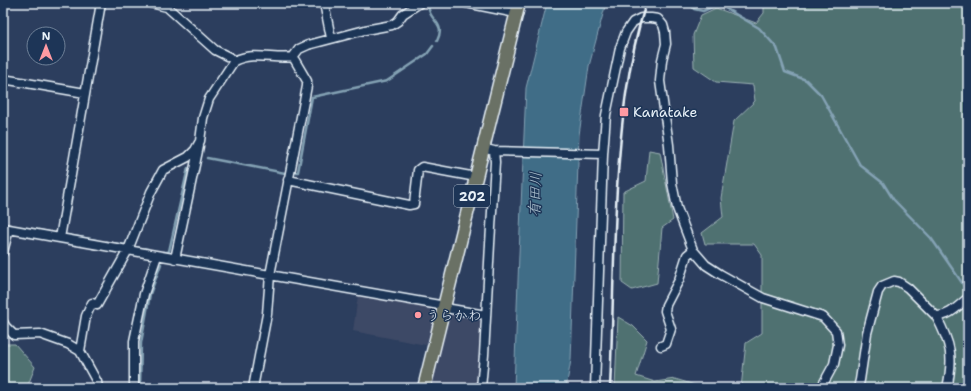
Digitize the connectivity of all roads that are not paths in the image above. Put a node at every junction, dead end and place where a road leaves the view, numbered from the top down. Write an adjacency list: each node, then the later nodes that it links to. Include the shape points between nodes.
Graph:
1 (101, 3): 11 (street)
2 (150, 3): 9 (street, via 167,8 215,50)
3 (324, 3): 7 (street)
4 (420, 3): 7 (street, via 392,25)
5 (466, 3): 6 (street)
6 (518, 8): 13 (highway, 202)
7 (331, 38): 8 (street, via 299,49)
8 (293, 57): 9 (street, via 254,56); 15 (street, via 307,81 307,86)
9 (234, 61): 12 (street, via 209,99)
10 (3, 79): 11 (street)
11 (85, 93): 18 (street)
12 (200, 140): 19 (street, via 196,150 188,157 163,170 151,192); 23 (street)
13 (489, 149): 14 (street); 16 (highway, 202); 27 (street, via 495,162)
14 (603, 154): 20 (street, via 606,115 624,37 633,22 641,18 658,19 663,25 666,44 660,81 672,183 677,208); 37 (street)
15 (289, 175): 16 (street, via 409,205 414,204 418,170 422,167); 24 (street)
16 (476, 177): 26 (highway, 202)
17 (6, 229): 18 (street); 21 (street)
18 (60, 238): 19 (street)
19 (128, 250): 22 (street); 31 (street, via 97,304 92,303 86,316)
20 (693, 250): 30 (street, via 687,255 679,280 666,305 665,311 671,329 666,344); 38 (street, via 706,265 764,298 823,317 828,322 836,331 838,345 834,364)
21 (3, 252)
22 (157, 256): 23 (street); 33 (street, via 144,294 134,341)
23 (175, 259): 24 (street)
24 (270, 275): 26 (street); 34 (street, via 267,314)
25 (968, 298): 28 (street, via 942,317)
26 (445, 306): 27 (street); 35 (highway, 202)
27 (486, 316): 36 (street)
28 (936, 316): 39 (street, via 899,282 894,281 882,286 867,333); 40 (street, via 950,348 951,362)
29 (3, 322): 31 (street, via 14,335 40,334)
30 (661, 346)
31 (80, 351): 32 (street, via 98,382)
32 (98, 388)
33 (134, 388)
34 (253, 388)
35 (424, 388)
36 (481, 388)
37 (595, 388)
38 (821, 388)
39 (858, 388)
40 (947, 388)

